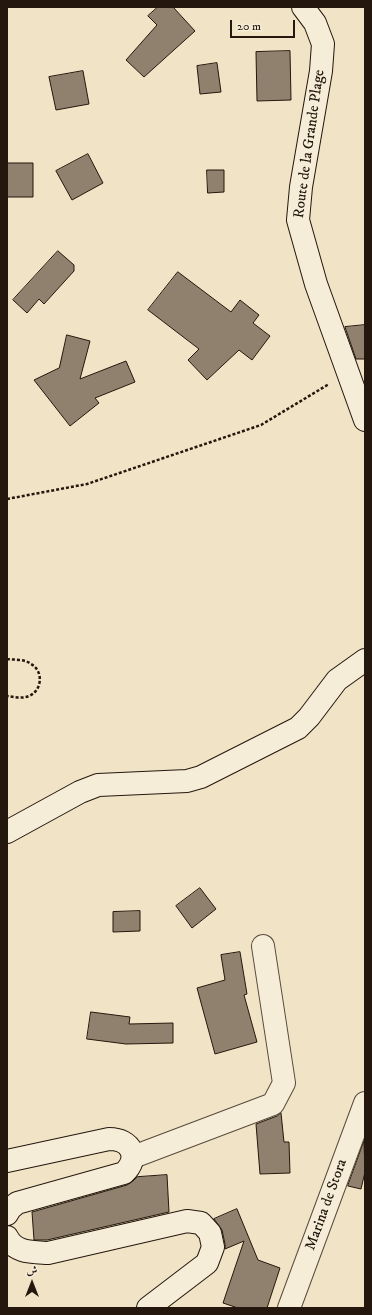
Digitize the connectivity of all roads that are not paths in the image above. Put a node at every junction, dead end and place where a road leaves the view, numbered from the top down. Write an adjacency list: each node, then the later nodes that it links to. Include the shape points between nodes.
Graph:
1 (303, 7): 2 (main road, Route de la Grande Plage, via 315,23 324,44 298,220 316,284)
2 (365, 420)
3 (365, 660): 4 (main road, via 337,680 298,728 201,777 186,781 98,785 80,792)
4 (7, 832)
5 (263, 946): 7 (main road, via 284,1083 273,1104)
6 (365, 1103): 12 (main road, Marina de Stora)
7 (133, 1157): 8 (main road, via 131,1150 122,1140 109,1139); 9 (main road, via 129,1169 124,1174 17,1203)
8 (7, 1161)
9 (7, 1214)
10 (7, 1237): 11 (main road, via 16,1248 48,1253 187,1220 201,1223 210,1233 213,1247 207,1263)
11 (148, 1308)
12 (289, 1308)

